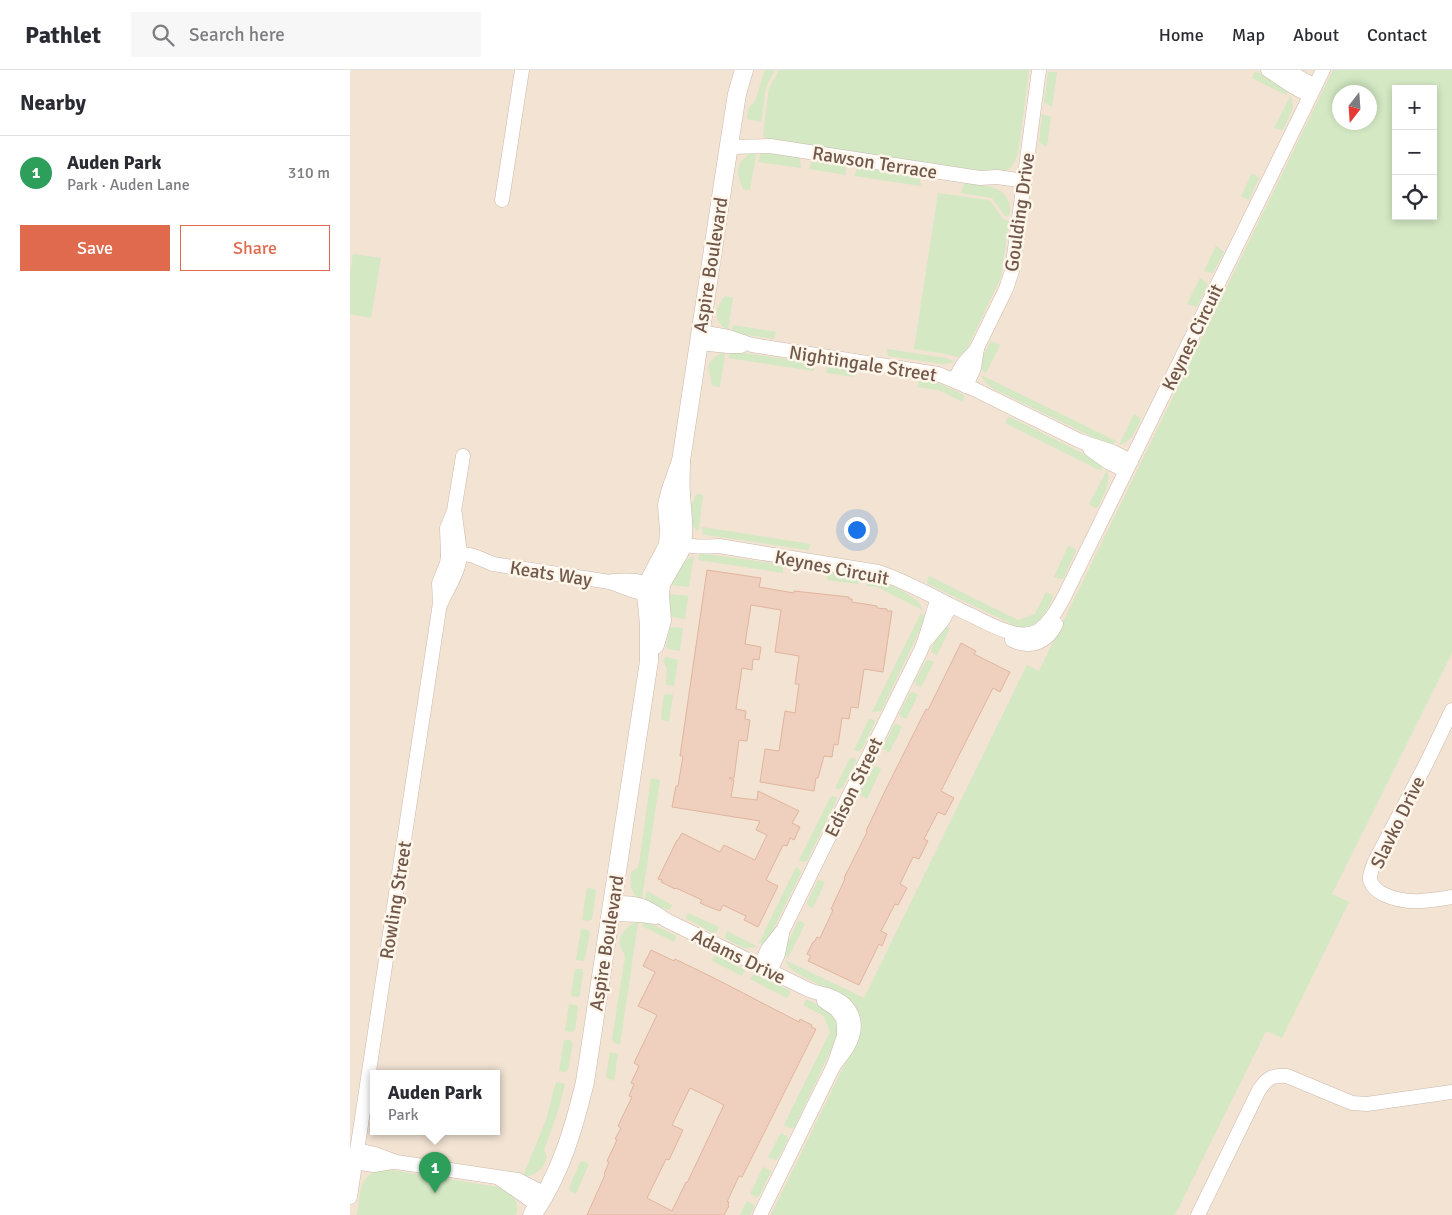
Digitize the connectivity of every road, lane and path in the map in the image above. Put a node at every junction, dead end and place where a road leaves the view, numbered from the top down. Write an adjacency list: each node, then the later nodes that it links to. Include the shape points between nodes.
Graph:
1 (522, 70): 10 (street)
2 (744, 70): 8 (street, Aspire Boulevard)
3 (1039, 70): 9 (street, Goulding Drive)
4 (1268, 70): 7 (street, via 1292,86)
5 (1278, 70): 7 (street, via 1297,76)
6 (1323, 70): 7 (street, Keynes Circuit)
7 (1313, 91): 14 (street, Keynes Circuit)
8 (730, 140): 9 (street, Rawson Terrace, via 980,178 998,177); 11 (street, Aspire Boulevard)
9 (1024, 185): 12 (street, Goulding Drive, via 1010,281 977,348 974,368)
10 (502, 200)
11 (699, 337): 12 (street, Nightingale Street, via 728,346 752,345 931,372); 15 (street, Aspire Boulevard, via 681,462 667,505)
12 (960, 383): 14 (street, Nightingale Street, via 1080,441 1108,462)
13 (463, 456): 16 (street, Rowling Street, via 454,512 447,528)
14 (1129, 466): 19 (street, Keynes Circuit, via 1048,636 1036,643 1015,642 995,627)
15 (678, 540): 17 (street, Aspire Boulevard, via 666,550); 18 (street, Keynes Circuit, via 698,538 719,546 878,572)
16 (456, 557): 17 (street, Keats Way, via 474,556 493,564 610,582 631,590); 26 (street, Rowling Street, via 447,563 439,583 440,603)
17 (651, 588): 23 (street, Aspire Boulevard, via 650,655)
18 (938, 599): 19 (street, Keynes Circuit); 20 (street, Edison Street)
19 (951, 606): 20 (street, Edison Street)
20 (924, 644): 24 (street, Edison Street, via 783,930 778,954)
21 (1452, 710): 22 (street, Slavko Drive, via 1375,861 1370,878 1378,892 1402,900)
22 (1452, 897)
23 (612, 908): 24 (street, Adams Drive, via 630,903 643,906); 28 (street, Aspire Boulevard, via 582,1098 563,1155)
24 (765, 969): 29 (street, Adams Drive, via 815,993 836,1009 843,1018 844,1036 834,1065)
25 (1452, 1092): 30 (street, via 1359,1104 1287,1076 1272,1077 1259,1090)
26 (356, 1156): 27 (street, Rowling Street); 28 (street, via 375,1154 396,1162 518,1180)
27 (350, 1197)
28 (539, 1205)
29 (760, 1215)
30 (1198, 1215)

